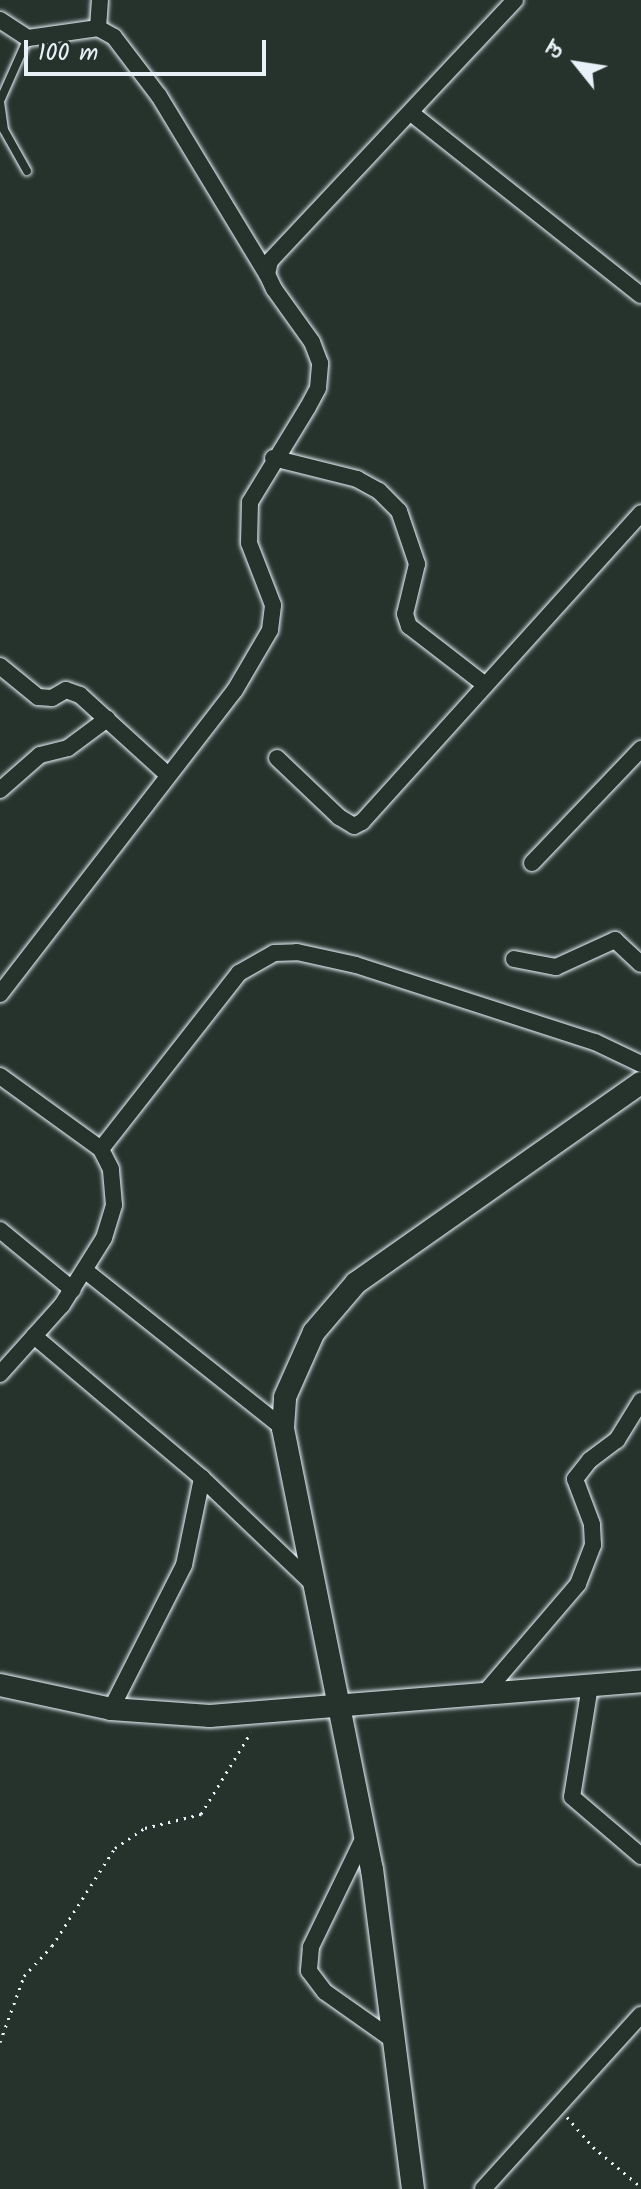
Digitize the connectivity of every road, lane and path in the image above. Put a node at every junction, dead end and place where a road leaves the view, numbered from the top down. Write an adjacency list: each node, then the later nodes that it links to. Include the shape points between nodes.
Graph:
1 (100, 0): 4 (street)
2 (515, 0): 6 (street)
3 (0, 20): 5 (street)
4 (98, 28): 5 (street); 8 (street, via 114,37 159,96)
5 (28, 38): 7 (lane, via 0,101 4,130)
6 (411, 113): 8 (street, via 280,249); 9 (street)
7 (27, 171)
8 (267, 274): 10 (street, via 320,363 318,388)
9 (641, 295)
10 (273, 458): 13 (street, via 357,479 399,511 417,564 405,614 409,626); 17 (street, via 250,502 246,523 273,605 270,630 235,690)
11 (641, 514): 13 (street)
12 (0, 666): 14 (street, via 38,697 74,691)
13 (484, 684): 16 (street, via 354,826)
14 (107, 719): 17 (street); 18 (street, via 68,748 40,755)
15 (641, 749): 19 (street)
16 (277, 758)
17 (168, 775): 22 (street)
18 (0, 790)
19 (532, 863)
20 (514, 959): 21 (street, via 556,967 615,940)
21 (641, 964)
22 (0, 994)
23 (641, 1064): 26 (street, via 595,1042 356,965 297,952 274,953 239,973)
24 (0, 1076): 26 (street)
25 (641, 1083): 33 (street, via 356,1283 331,1307 297,1363 285,1397)
26 (101, 1149): 28 (street, via 111,1169 114,1205)
27 (0, 1230): 29 (street)
28 (87, 1272): 29 (street); 33 (street)
29 (73, 1290): 30 (street)
30 (34, 1336): 31 (street); 34 (street)
31 (0, 1374)
32 (641, 1401): 39 (street, via 617,1440 575,1479 592,1524 593,1545 578,1584)
33 (283, 1428): 35 (street)
34 (202, 1478): 35 (street); 41 (street, via 184,1565)
35 (312, 1583): 40 (street)
36 (641, 1681): 38 (street)
37 (0, 1685): 41 (street)
38 (590, 1686): 39 (street); 44 (street, via 572,1797)
39 (483, 1695): 40 (street)
40 (337, 1708): 42 (street); 43 (street)
41 (111, 1709): 42 (street)
42 (258, 1714): 46 (path, via 234,1766 201,1814 145,1828 103,1863 52,1946 24,1976)
43 (366, 1833): 47 (street); 47 (street, via 311,1947 309,1971 325,1992)
44 (641, 1856)
45 (641, 2015): 48 (street)
46 (0, 2042)
47 (396, 2042): 50 (street)
48 (560, 2108): 49 (path, via 593,2147); 51 (street)
49 (641, 2187)
50 (413, 2189)
51 (483, 2189)

